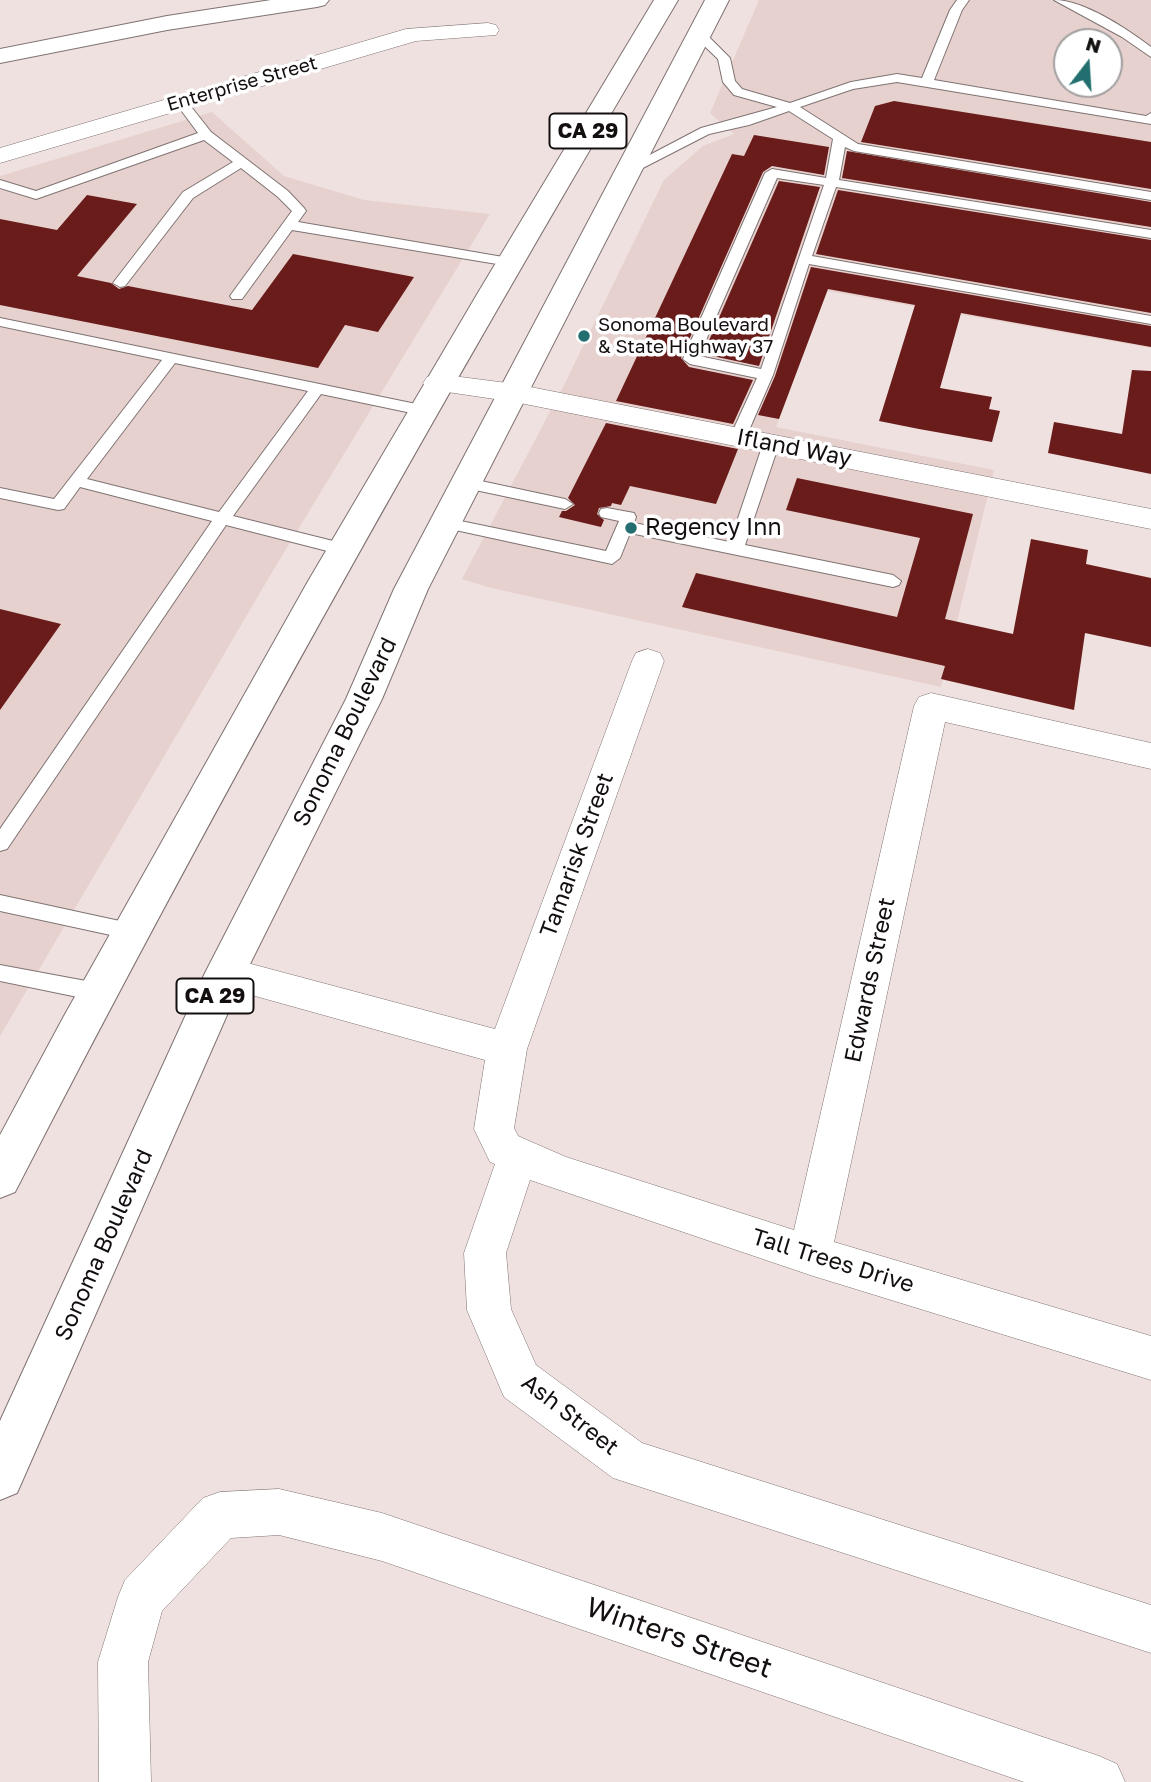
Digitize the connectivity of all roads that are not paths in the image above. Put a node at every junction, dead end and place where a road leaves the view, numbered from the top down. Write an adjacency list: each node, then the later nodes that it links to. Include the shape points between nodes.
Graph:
1 (317, 0): 9 (main road)
2 (666, 0): 25 (main road, CA 29)
3 (717, 0): 7 (main road, Sonoma Boulevard / CA 29)
4 (963, 0): 10 (lane)
5 (1060, 0): 8 (lane, via 1126,34)
6 (488, 30): 11 (street, Enterprise Street, via 414,34)
7 (699, 34): 12 (lane, via 724,58 729,82 738,92); 18 (main road, Sonoma Boulevard / CA 29)
8 (1151, 53)
9 (0, 56)
10 (926, 84): 12 (lane, via 897,78 873,82); 13 (lane)
11 (181, 102): 14 (lane); 16 (street, Enterprise Street)
12 (792, 107): 15 (lane); 18 (lane, via 705,131)
13 (1151, 117)
14 (206, 135): 17 (lane); 20 (lane, via 36,195)
15 (841, 138): 19 (lane); 21 (lane, via 854,147)
16 (0, 156)
17 (241, 162): 22 (lane, via 299,211); 26 (lane, via 188,195)
18 (630, 169): 33 (main road, Sonoma Boulevard / CA 29)
19 (832, 181): 23 (lane); 24 (lane); 31 (lane, via 772,173 690,359)
20 (0, 184)
21 (1151, 196)
22 (289, 225): 25 (lane); 27 (lane)
23 (1151, 234)
24 (804, 258): 28 (lane); 31 (lane)
25 (509, 261): 34 (main road, CA 29)
26 (120, 283)
27 (237, 296)
28 (1151, 320)
29 (0, 322): 30 (lane)
30 (172, 358): 32 (lane); 37 (lane)
31 (766, 375): 35 (lane)
32 (318, 388): 34 (lane); 42 (lane)
33 (515, 393): 34 (street, Ifland Way); 35 (street, Ifland Way); 38 (main road, Sonoma Boulevard / CA 29)
34 (429, 396): 47 (main road, CA 29)
35 (738, 437): 36 (street, Ifland Way)
36 (771, 444): 43 (street, Ifland Way); 46 (lane)
37 (76, 481): 39 (lane, via 58,505); 42 (lane)
38 (467, 482): 40 (lane); 44 (main road, Sonoma Boulevard / CA 29)
39 (0, 493)
40 (565, 504)
41 (607, 513): 45 (lane, via 628,517)
42 (222, 519): 47 (lane); 51 (lane)
43 (1151, 520)
44 (446, 523): 45 (lane, via 612,558); 55 (main road, Sonoma Boulevard / CA 29, via 411,589 364,699)
45 (625, 527): 46 (lane)
46 (736, 549): 48 (lane)
47 (343, 550): 53 (main road, CA 29)
48 (893, 581)
49 (648, 661): 57 (street, Tamarisk Street)
50 (1151, 756): 60 (street, Edwards Street, via 931,706)
51 (0, 844)
52 (0, 903): 53 (lane)
53 (129, 931): 56 (main road, CA 29)
54 (0, 973): 56 (lane)
55 (225, 973): 57 (street); 62 (main road, Sonoma Boulevard / CA 29)
56 (97, 992): 59 (main road, CA 29)
57 (507, 1049): 58 (street, via 494,1129 504,1149)
58 (518, 1156): 60 (street, Tall Trees Drive); 63 (street, Ash Street, via 485,1253 489,1310 520,1381 629,1462)
59 (0, 1178)
60 (810, 1255): 61 (street, Tall Trees Drive)
61 (1151, 1358)
62 (0, 1476)
63 (1151, 1629)
64 (125, 1782): 65 (street, Winters Street, via 123,1662 142,1597 220,1515 279,1512 382,1537)
65 (1099, 1782)

